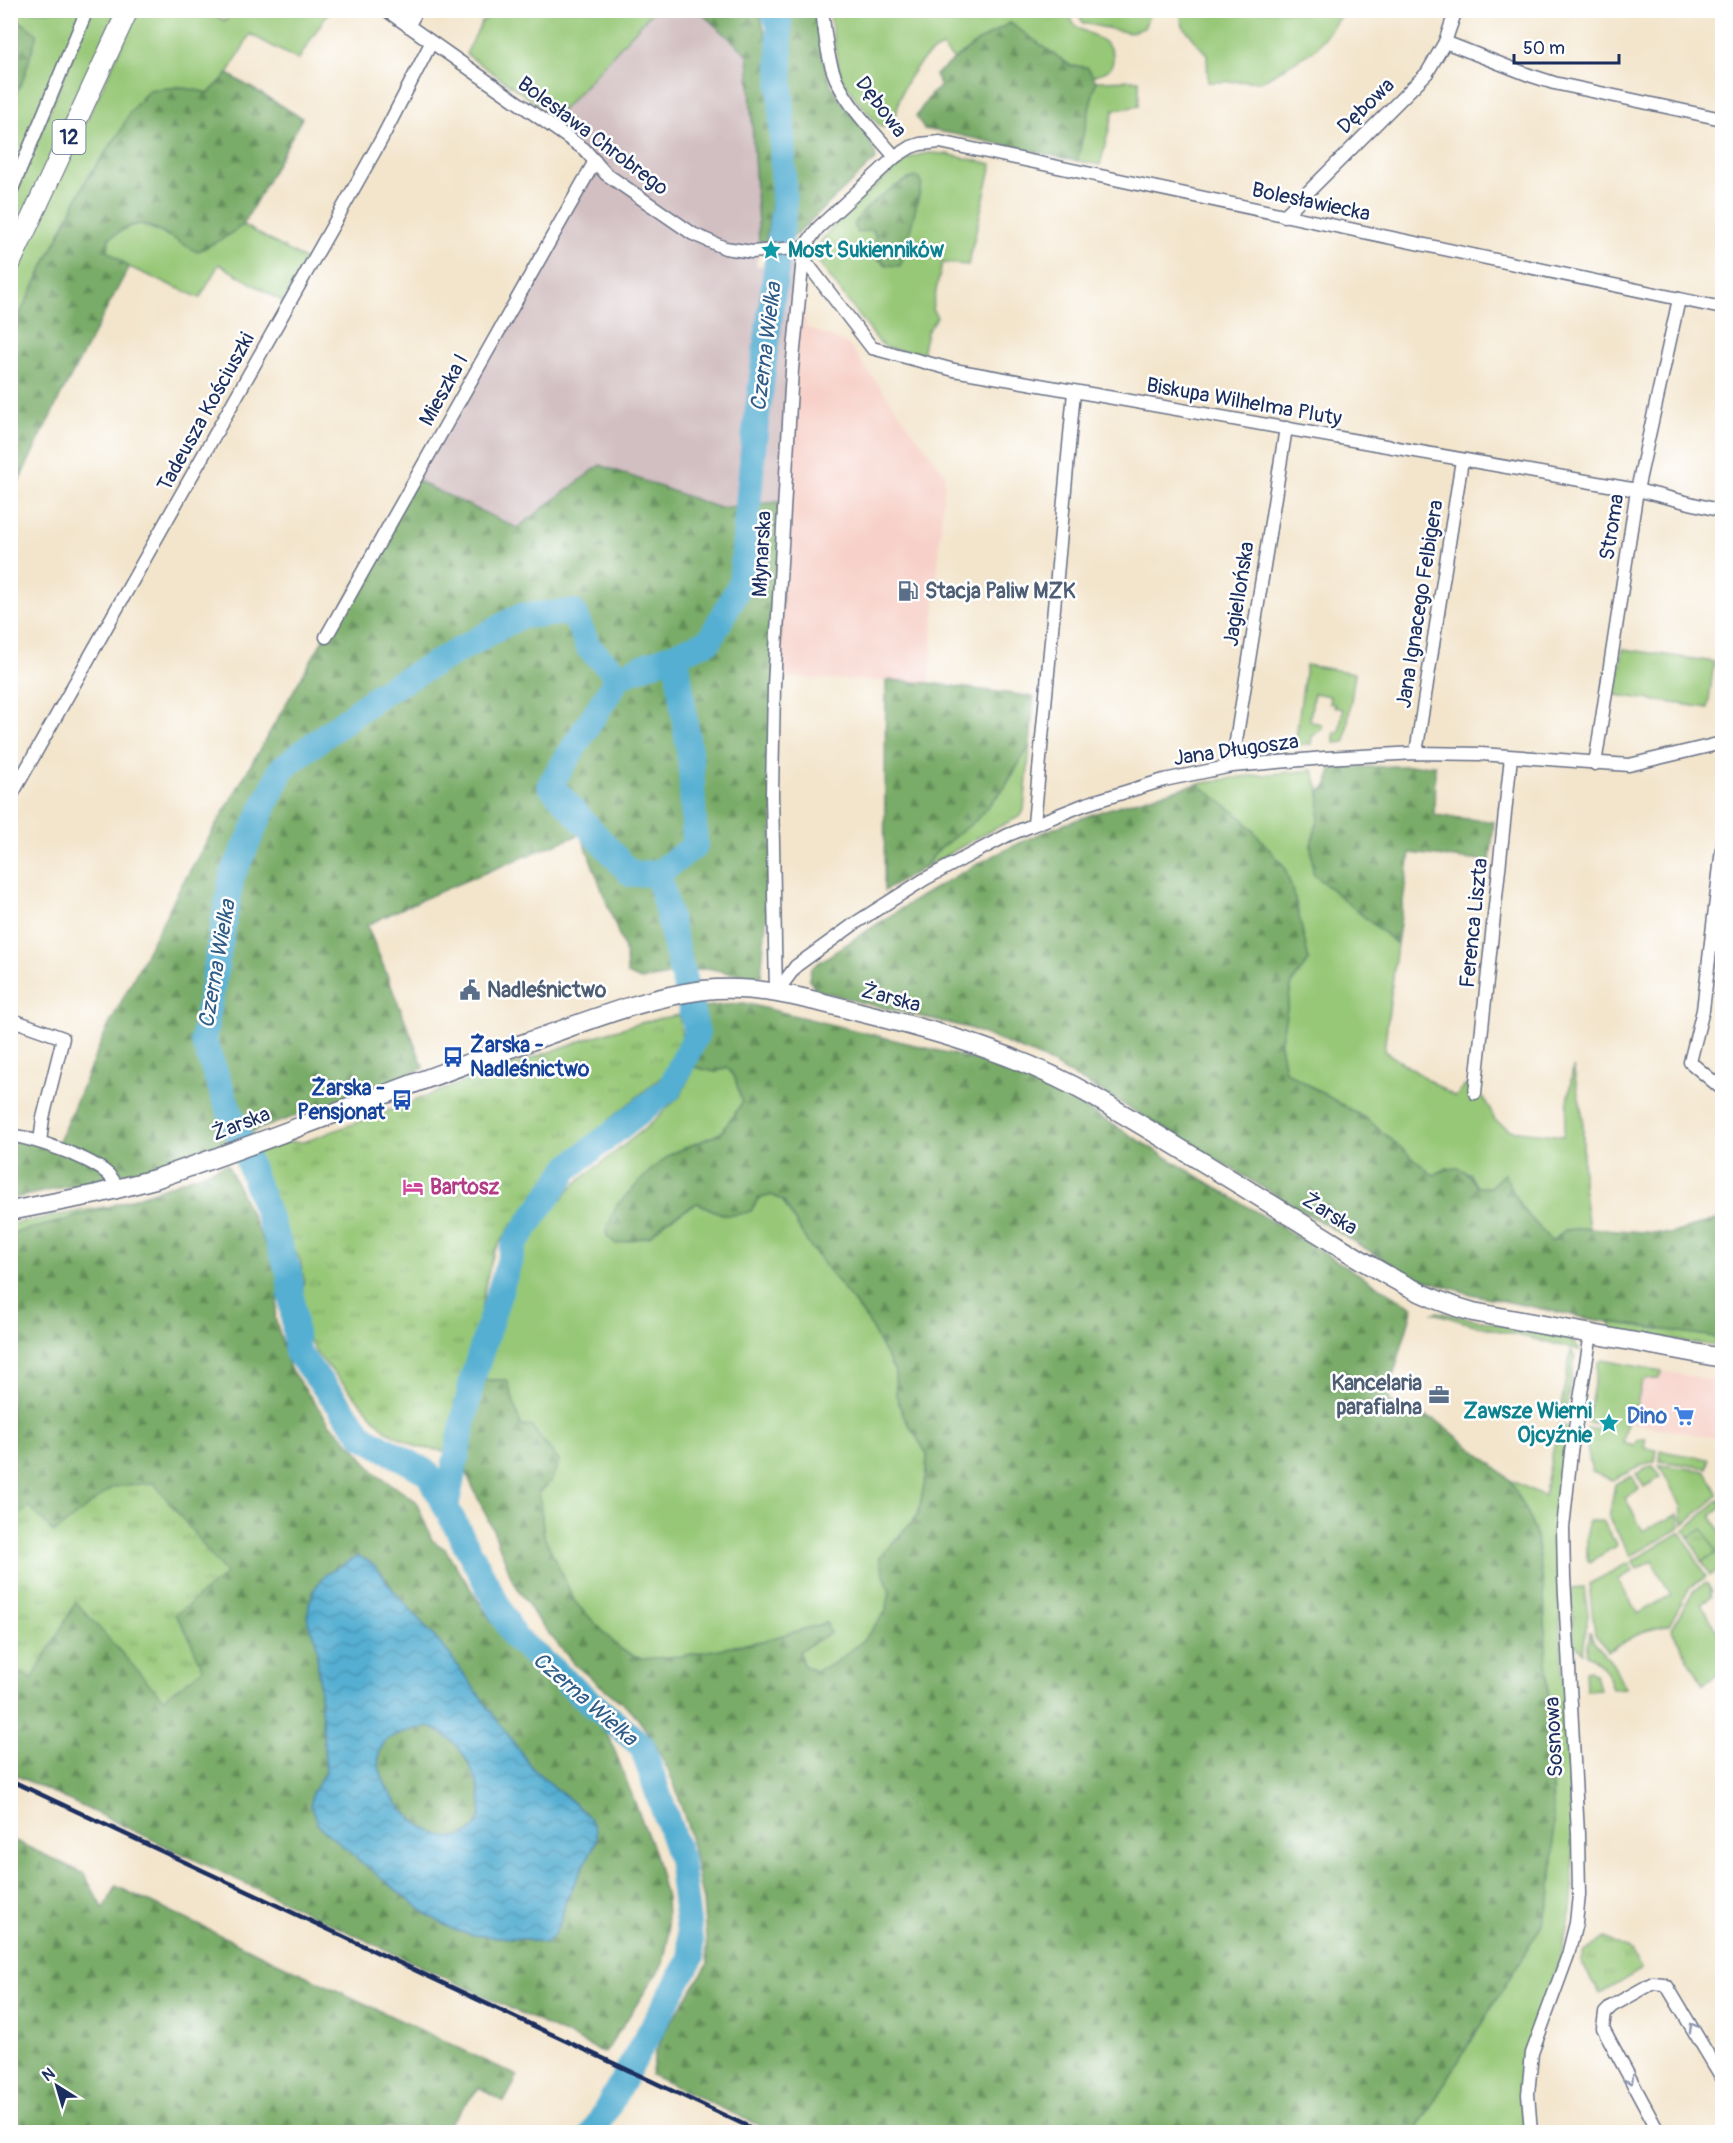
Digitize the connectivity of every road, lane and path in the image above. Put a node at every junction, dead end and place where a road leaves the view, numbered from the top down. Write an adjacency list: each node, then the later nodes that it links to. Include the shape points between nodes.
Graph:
1 (87, 10): 13 (street)
2 (128, 10): 16 (main road, 12)
3 (386, 10): 7 (street, Bolesława Chrobrego)
4 (414, 10): 7 (street)
5 (822, 10): 11 (street, Dębowa, via 836,79)
6 (1456, 10): 8 (street, Dębowa)
7 (408, 26): 9 (street, Bolesława Chrobrego)
8 (1445, 42): 10 (street, via 1554,82); 14 (street, Dębowa, via 1416,84)
9 (432, 43): 12 (street, Bolesława Chrobrego, via 584,149); 30 (street, Tadeusza Kościuszki)
10 (1722, 119)
11 (895, 157): 14 (street, Bolesławiecka, via 911,147 940,142); 15 (street, via 818,228)
12 (595, 161): 15 (street, Bolesława Chrobrego, via 611,177 693,234 724,248); 24 (street, Mieszka I)
13 (10, 194)
14 (1284, 216): 17 (street, Bolesławiecka)
15 (800, 251): 19 (street, Biskupa Wilhelma Pluty, via 872,348 954,370); 33 (street, Młynarska, via 774,685)
16 (10, 264)
17 (1679, 299): 18 (street, Bolesławiecka); 22 (street, Stroma)
18 (1722, 308)
19 (1074, 392): 20 (street, Biskupa Wilhelma Pluty); 31 (street)
20 (1286, 428): 21 (street, Biskupa Wilhelma Pluty); 29 (street, Jagiellońska)
21 (1462, 460): 22 (street, Biskupa Wilhelma Pluty); 26 (street, Jana Ignacego Felbigera)
22 (1637, 490): 23 (street, Biskupa Wilhelma Pluty); 28 (street, Stroma)
23 (1722, 511)
24 (326, 637)
25 (1722, 743): 28 (street, Jana Długosza, via 1629,765)
26 (1416, 753): 27 (street, Jana Długosza); 29 (street, Jana Długosza)
27 (1511, 757): 28 (street, Jana Długosza); 36 (street, Ferenca Liszta)
28 (1595, 764)
29 (1232, 766): 31 (street, Jana Długosza, via 1134,789)
30 (10, 798)
31 (1034, 824): 33 (street, Jana Długosza, via 959,861 857,922 796,966)
32 (1722, 849): 35 (street, via 1702,1010 1690,1062)
33 (776, 993): 39 (street, Żarska, via 706,990 612,1012 202,1163); 41 (street, Żarska, via 983,1046 1030,1064 1122,1113 1415,1291 1473,1312)
34 (10, 1019): 38 (street, via 63,1038)
35 (1722, 1089)
36 (1475, 1093)
37 (10, 1136): 38 (street)
38 (40, 1142): 39 (street, via 101,1169)
39 (119, 1189): 40 (street, Żarska)
40 (10, 1211)
41 (1591, 1334): 42 (street, Żarska); 44 (street, Sosnowa, via 1567,1479 1563,1528 1579,1895 1568,1955 1532,2053 1528,2094)
42 (1722, 1358)
43 (1722, 2078): 45 (street, one-way to 45, via 1668,1986 1653,1983 1612,2006 1605,2013 1602,2028)
44 (1531, 2133)
45 (1659, 2133)

